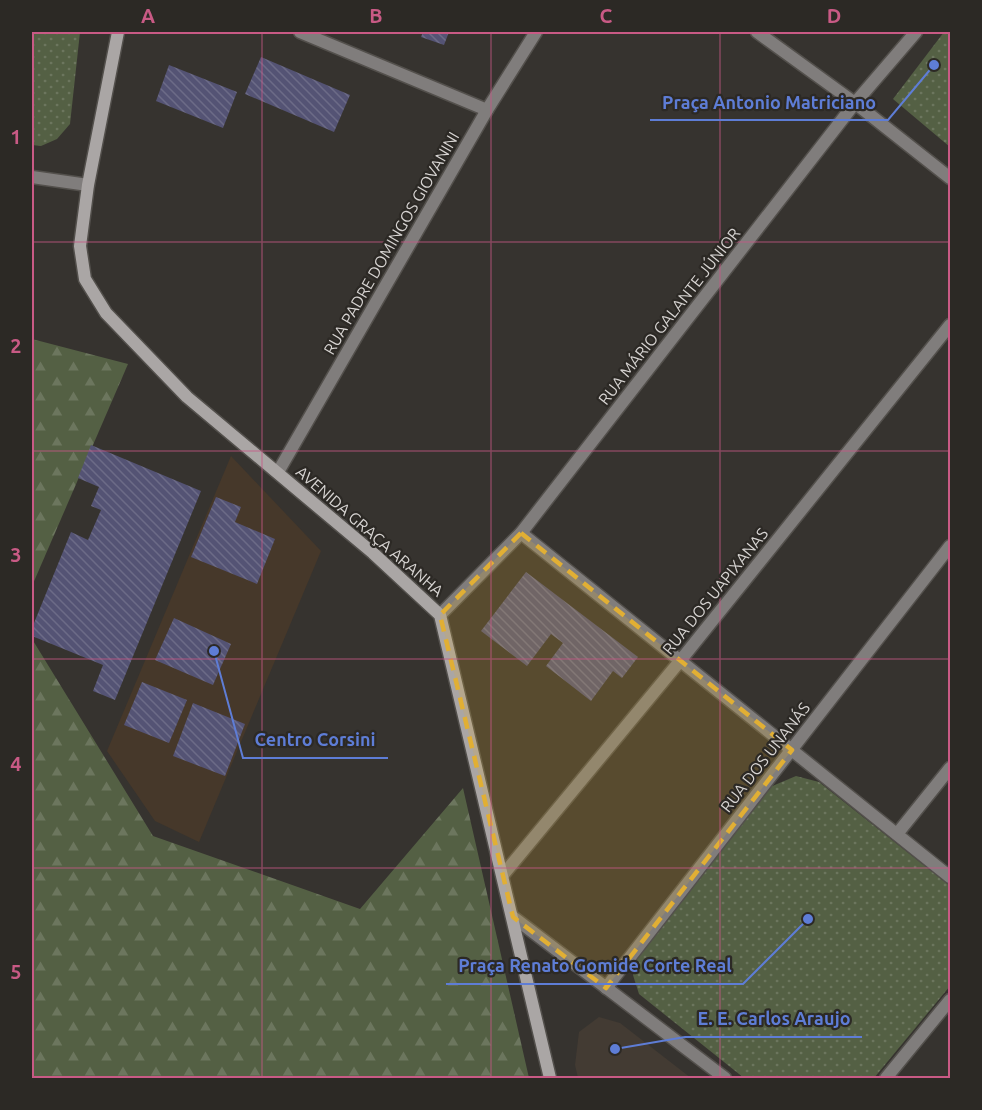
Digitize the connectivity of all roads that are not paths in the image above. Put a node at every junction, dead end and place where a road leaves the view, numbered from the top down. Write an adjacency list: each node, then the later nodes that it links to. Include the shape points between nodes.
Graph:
1 (118, 32): 10 (street, AVENIDA GRAÇA ARANHA)
2 (300, 32): 7 (street)
3 (536, 32): 7 (street, RUA PADRE DOMINGOS GIOVANINI)
4 (757, 32): 6 (street)
5 (915, 32): 6 (street, RUA MÁRIO GALANTE JÚNIOR)
6 (855, 103): 9 (street); 13 (street, RUA MÁRIO GALANTE JÚNIOR)
7 (487, 110): 12 (street, RUA PADRE DOMINGOS GIOVANINI)
8 (32, 177): 10 (street)
9 (951, 178)
10 (88, 185): 12 (street, AVENIDA GRAÇA ARANHA, via 80,246 85,279 106,313 187,397)
11 (951, 325): 16 (street, RUA DOS UAPIXANAS)
12 (278, 472): 15 (street, AVENIDA GRAÇA ARANHA)
13 (521, 533): 15 (street, RUA MÁRIO GALANTE JÚNIOR); 16 (street)
14 (951, 546): 17 (street, RUA DOS UNANÁS)
15 (440, 615): 20 (street, AVENIDA GRAÇA ARANHA)
16 (680, 661): 17 (street); 20 (street, RUA DOS UAPIXANAS)
17 (792, 750): 19 (street); 23 (street, RUA DOS UNANÁS)
18 (951, 768): 19 (street)
19 (897, 834): 21 (street)
20 (503, 875): 22 (street, AVENIDA GRAÇA ARANHA)
21 (951, 877)
22 (513, 917): 23 (street); 25 (street, AVENIDA GRAÇA ARANHA)
23 (606, 988): 26 (street)
24 (951, 1000): 27 (street)
25 (550, 1078)
26 (725, 1078)
27 (886, 1078)

